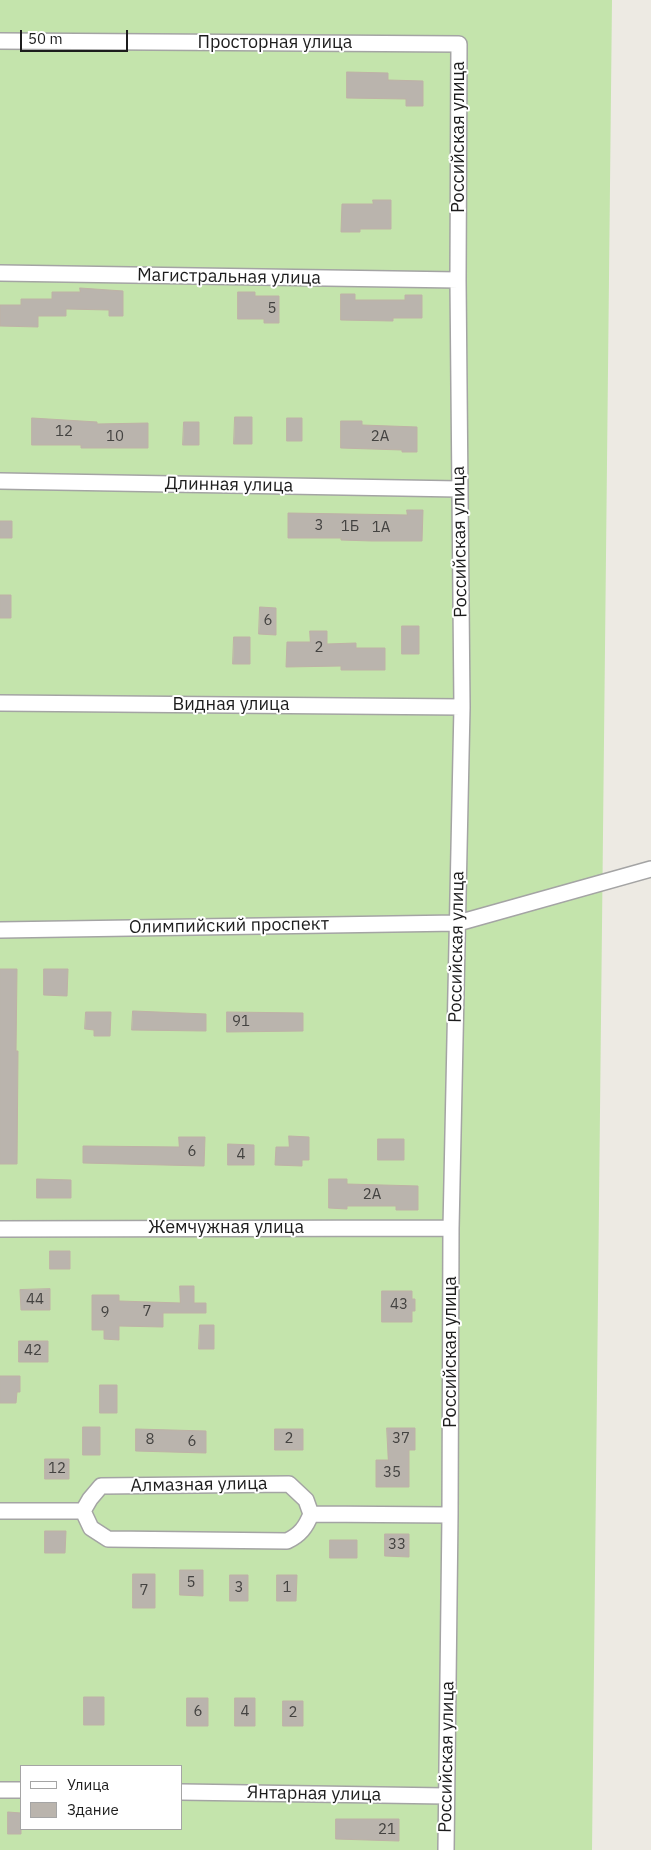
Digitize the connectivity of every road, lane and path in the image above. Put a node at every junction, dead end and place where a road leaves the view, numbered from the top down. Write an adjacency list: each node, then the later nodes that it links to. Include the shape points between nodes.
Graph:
1 (0, 41): 2 (street, Просторная улица)
2 (459, 44): 4 (street, Российская улица)
3 (0, 273): 4 (street, Магистральная улица)
4 (458, 280): 6 (street, Российская улица)
5 (0, 481): 6 (street, Длинная улица)
6 (459, 489): 8 (street, Российская улица)
7 (0, 703): 8 (street, Видная улица)
8 (462, 707): 10 (street, Российская улица)
9 (651, 869): 10 (street, Олимпийский проспект)
10 (458, 923): 11 (street, Олимпийский проспект); 12 (street, Российская улица)
11 (0, 930)
12 (451, 1228): 13 (street, Жемчужная улица); 17 (street, Российская улица)
13 (0, 1229)
14 (0, 1511): 15 (street)
15 (83, 1511): 16 (street, via 91,1528 108,1539 287,1541 298,1536); 16 (street, Алмазная улица, via 101,1486 289,1484 306,1500)
16 (312, 1514): 17 (street)
17 (450, 1515): 21 (street, Российская улица)
18 (0, 1790): 19 (street)
19 (20, 1790)
20 (182, 1792): 21 (street, Янтарная улица)
21 (446, 1796): 22 (street, Российская улица)
22 (446, 1850)

